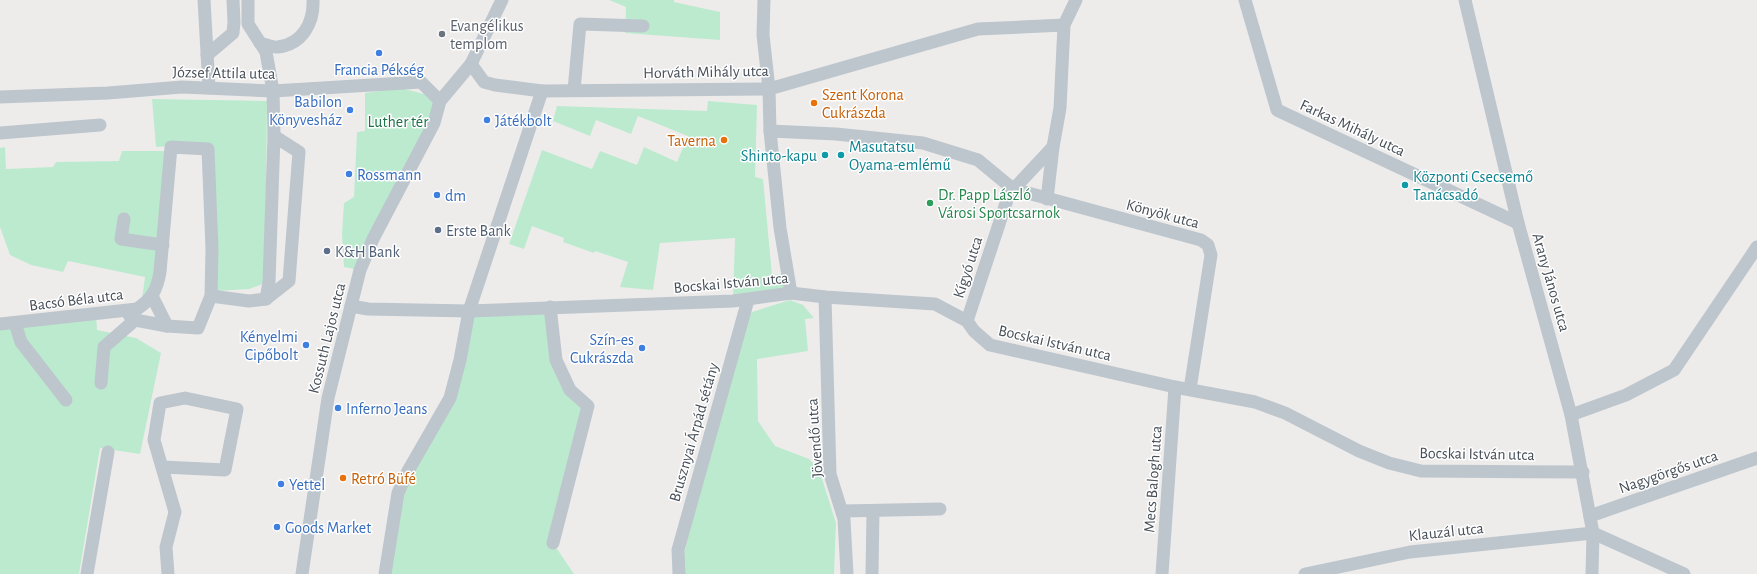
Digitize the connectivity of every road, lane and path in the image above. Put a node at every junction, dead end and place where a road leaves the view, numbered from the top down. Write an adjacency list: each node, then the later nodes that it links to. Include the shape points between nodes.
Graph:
1 (204, 0): 13 (street)
2 (233, 0): 13 (street, via 233,33)
3 (248, 0): 12 (street, via 248,24)
4 (313, 0): 12 (street, via 309,27 298,40 278,47)
5 (502, 0): 14 (street, Kossuth Lajos utca)
6 (764, 0): 16 (street, via 763,35)
7 (1076, 0): 10 (street)
8 (1245, 0): 30 (street, Farkas Mihály utca, via 1277,110)
9 (1465, 0): 30 (street, Arany János utca)
10 (1064, 25): 16 (street, Horváth Mihály utca, via 978,29); 26 (street, via 1060,108)
11 (643, 26): 17 (street, via 580,24)
12 (260, 43): 18 (street, via 270,66)
13 (207, 55): 15 (street)
14 (471, 64): 19 (street, Horváth Mihály utca, via 484,82); 21 (street, Kossuth Lajos utca)
15 (209, 88): 18 (street, József Attila utca); 20 (street, József Attila utca, via 182,87)
16 (769, 89): 17 (street, Horváth Mihály utca); 23 (street)
17 (574, 90): 19 (street, Horváth Mihály utca)
18 (273, 91): 21 (street, József Attila utca, via 421,82); 25 (street)
19 (542, 91): 42 (street)
20 (0, 97)
21 (440, 101): 39 (street, Kossuth Lajos utca, via 434,122 373,239 360,270)
22 (100, 125): 24 (street)
23 (770, 131): 27 (street, via 836,134 923,143 978,160); 33 (street, via 780,228)
24 (0, 133)
25 (274, 136): 37 (street, via 269,282); 37 (street, via 298,152 289,281)
26 (1053, 147): 27 (street, Kígyó utca); 28 (street)
27 (1014, 189): 28 (street, Könyök utca); 44 (street, Kígyó utca, via 1009,194)
28 (1047, 199): 50 (street, Könyök utca, via 1208,244 1211,255)
29 (124, 219): 31 (street, via 121,239)
30 (1518, 223): 52 (street, Arany János utca)
31 (163, 245): 34 (street, via 158,286); 35 (street, via 171,147 208,149)
32 (1757, 247): 52 (street, via 1674,370 1626,395)
33 (792, 293): 36 (street, Bocskai István utca); 38 (street, Bocskai István utca)
34 (152, 296): 41 (street, Bacsó Béla utca, via 137,309); 47 (street)
35 (211, 296): 37 (street, via 249,301); 47 (street, via 198,328)
36 (825, 297): 44 (street, Bocskai István utca, via 935,304); 58 (street, Jövendő utca, via 830,474)
37 (266, 299)
38 (748, 300): 40 (street, Bocskai István utca); 67 (street, Brusznyai Árpád sétány, via 678,550)
39 (350, 306): 42 (street, Bocskai István utca, via 368,309); 65 (street, Kossuth Lajos utca, via 328,398)
40 (550, 307): 42 (street, Bocskai István utca); 62 (street, via 556,360 570,390 588,406)
41 (125, 310): 43 (street); 45 (street, Bacsó Béla utca)
42 (469, 311): 66 (street, via 450,398 408,471 398,494)
43 (135, 320): 47 (street); 48 (street, via 104,347)
44 (967, 321): 49 (street, Bocskai István utca, via 990,345)
45 (15, 323): 46 (street, Bacsó Béla utca); 51 (street, via 21,342)
46 (0, 324)
47 (167, 326)
48 (101, 383)
49 (1175, 387): 50 (street, Bocskai István utca); 70 (street, Mecs Balogh utca)
50 (1190, 389): 56 (street, Bocskai István utca, via 1255,402 1285,413 1359,451 1389,463 1421,471)
51 (66, 400)
52 (1571, 415): 56 (street, Arany János utca)
53 (108, 452): 63 (street)
54 (1757, 458): 60 (street, Nagygörgős utca)
55 (163, 467): 55 (street, via 225,470 237,409 185,398 160,403 154,440); 64 (street, via 175,512 166,547)
56 (1583, 472): 60 (street, Arany János utca)
57 (940, 509): 59 (street)
58 (843, 511): 59 (street); 68 (street, Jövendő utca)
59 (873, 511): 69 (street)
60 (1590, 516): 61 (street, Arany János utca)
61 (1593, 532): 71 (street, Klauzál utca, via 1410,552); 72 (street, Arany János utca); 73 (street)
62 (553, 543)
63 (87, 574)
64 (168, 574)
65 (302, 574)
66 (385, 574)
67 (678, 574)
68 (847, 574)
69 (872, 574)
70 (1162, 574)
71 (1305, 574)
72 (1592, 574)
73 (1684, 574)

